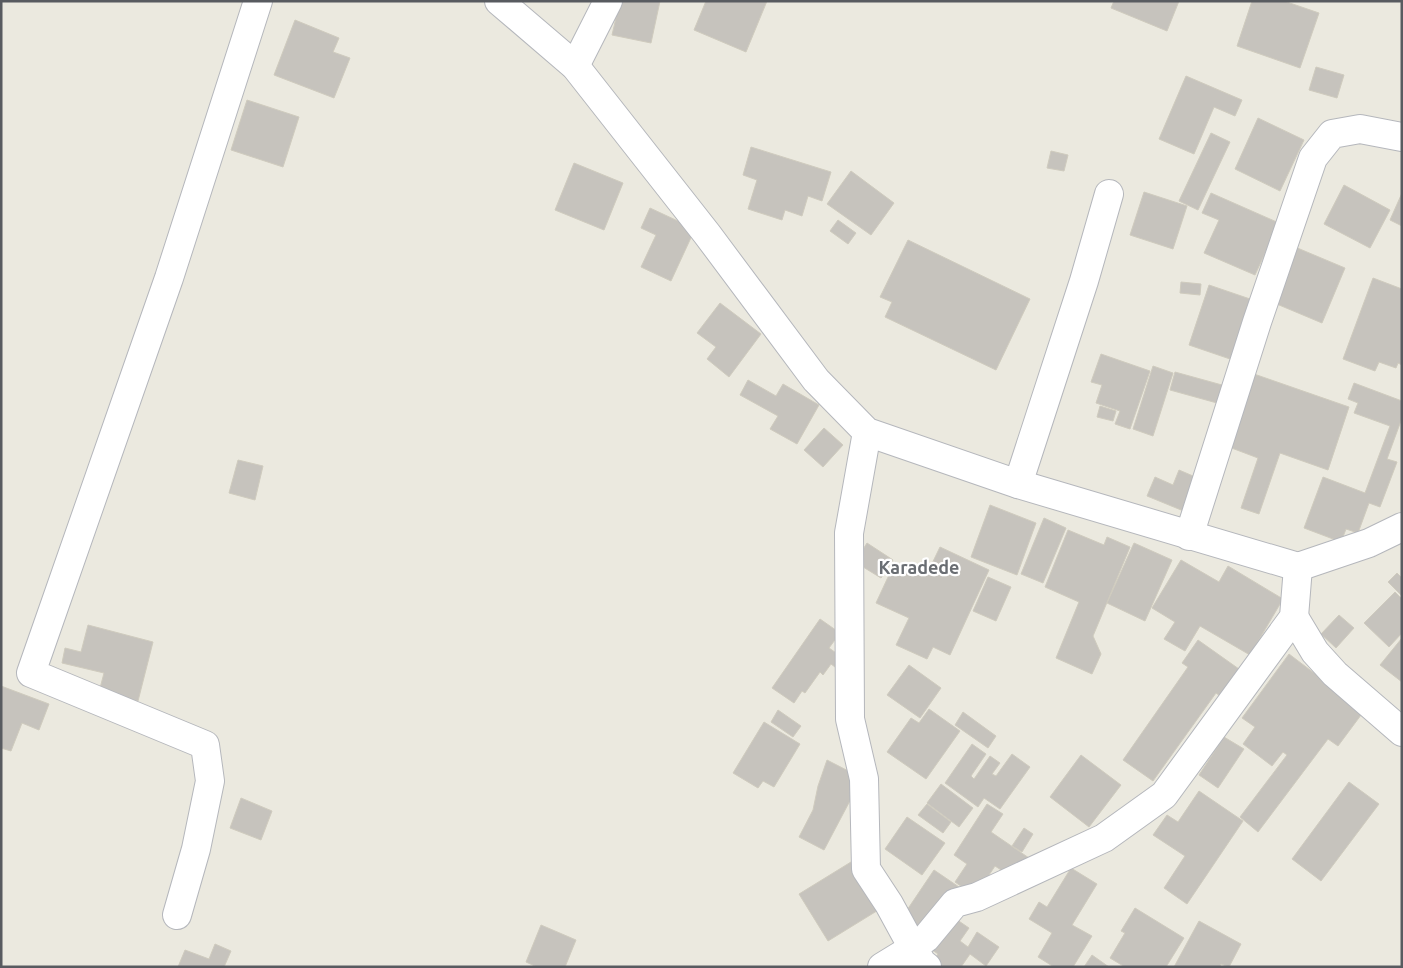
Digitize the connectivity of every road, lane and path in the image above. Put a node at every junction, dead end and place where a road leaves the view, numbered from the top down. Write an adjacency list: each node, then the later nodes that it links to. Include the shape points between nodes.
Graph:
1 (258, 1): 14 (street, via 169,278 30,673 205,745 210,781 196,849)
2 (499, 1): 4 (street)
3 (608, 1): 4 (street)
4 (575, 66): 7 (street, via 816,380)
5 (1402, 137): 10 (street, via 1360,129 1332,134 1313,158)
6 (1109, 194): 8 (street)
7 (867, 432): 8 (street); 15 (street, via 849,533 850,719 864,779 866,869)
8 (1018, 484): 10 (street)
9 (1402, 527): 11 (street, via 1369,544)
10 (1189, 536): 11 (street)
11 (1298, 567): 12 (street)
12 (1294, 617): 13 (street, via 1315,652 1335,674); 15 (street, via 1164,795 1104,838 977,897 956,903 926,938)
13 (1402, 732)
14 (177, 915)
15 (920, 957): 16 (street)
16 (882, 967)

